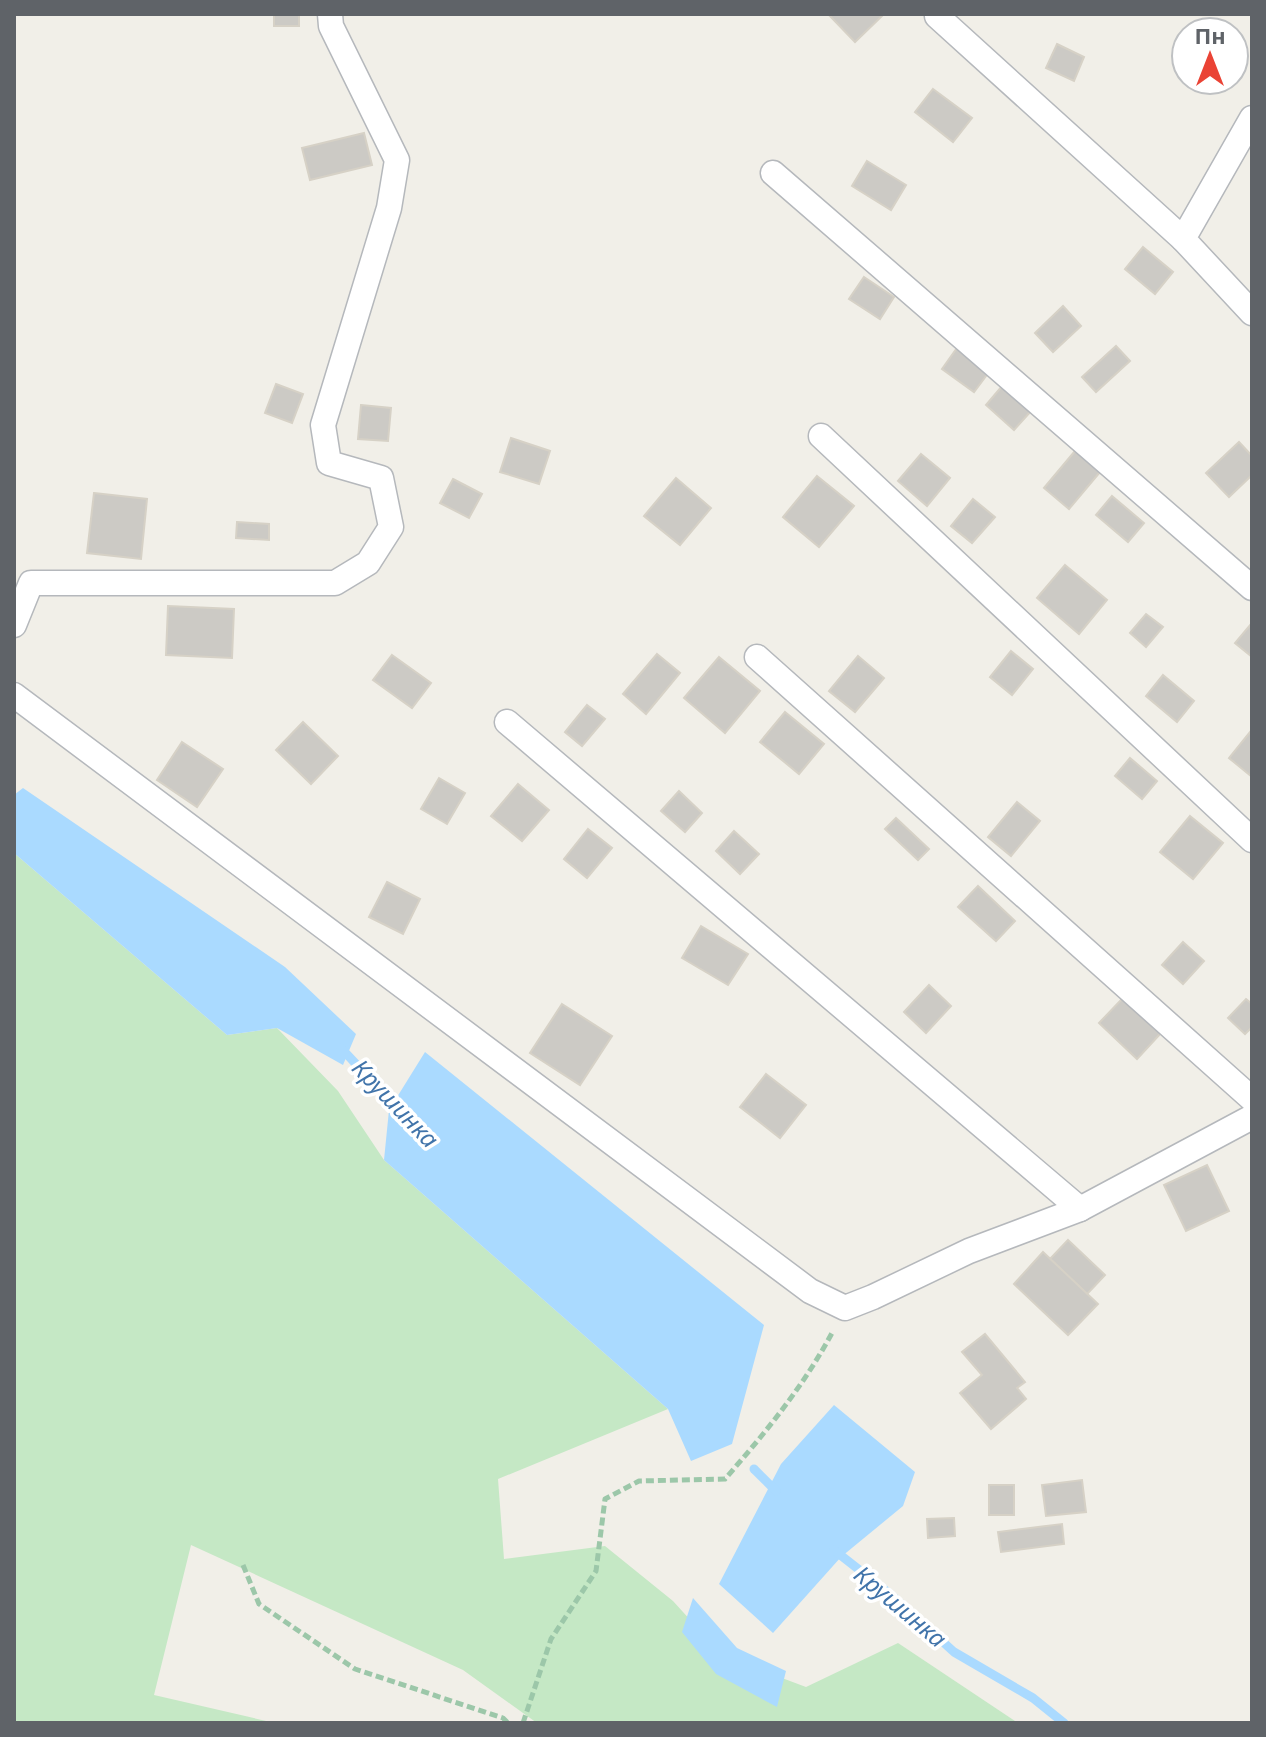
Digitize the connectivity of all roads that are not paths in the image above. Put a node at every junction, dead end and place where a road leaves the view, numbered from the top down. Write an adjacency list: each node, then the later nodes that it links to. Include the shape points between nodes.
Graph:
1 (330, 14): 9 (street, via 331,26 397,160 389,208 323,425 329,463 381,478 391,527 368,563 335,583 31,583)
2 (937, 16): 5 (street)
3 (1252, 118): 5 (street)
4 (773, 173): 8 (street)
5 (1183, 239): 6 (street)
6 (1252, 313)
7 (821, 436): 13 (street)
8 (1252, 588)
9 (14, 625)
10 (757, 657): 14 (street)
11 (14, 695): 16 (street, via 810,1291 845,1308 969,1251)
12 (507, 722): 16 (street)
13 (1252, 840)
14 (1252, 1099)
15 (1252, 1117): 16 (street)
16 (1080, 1209)

